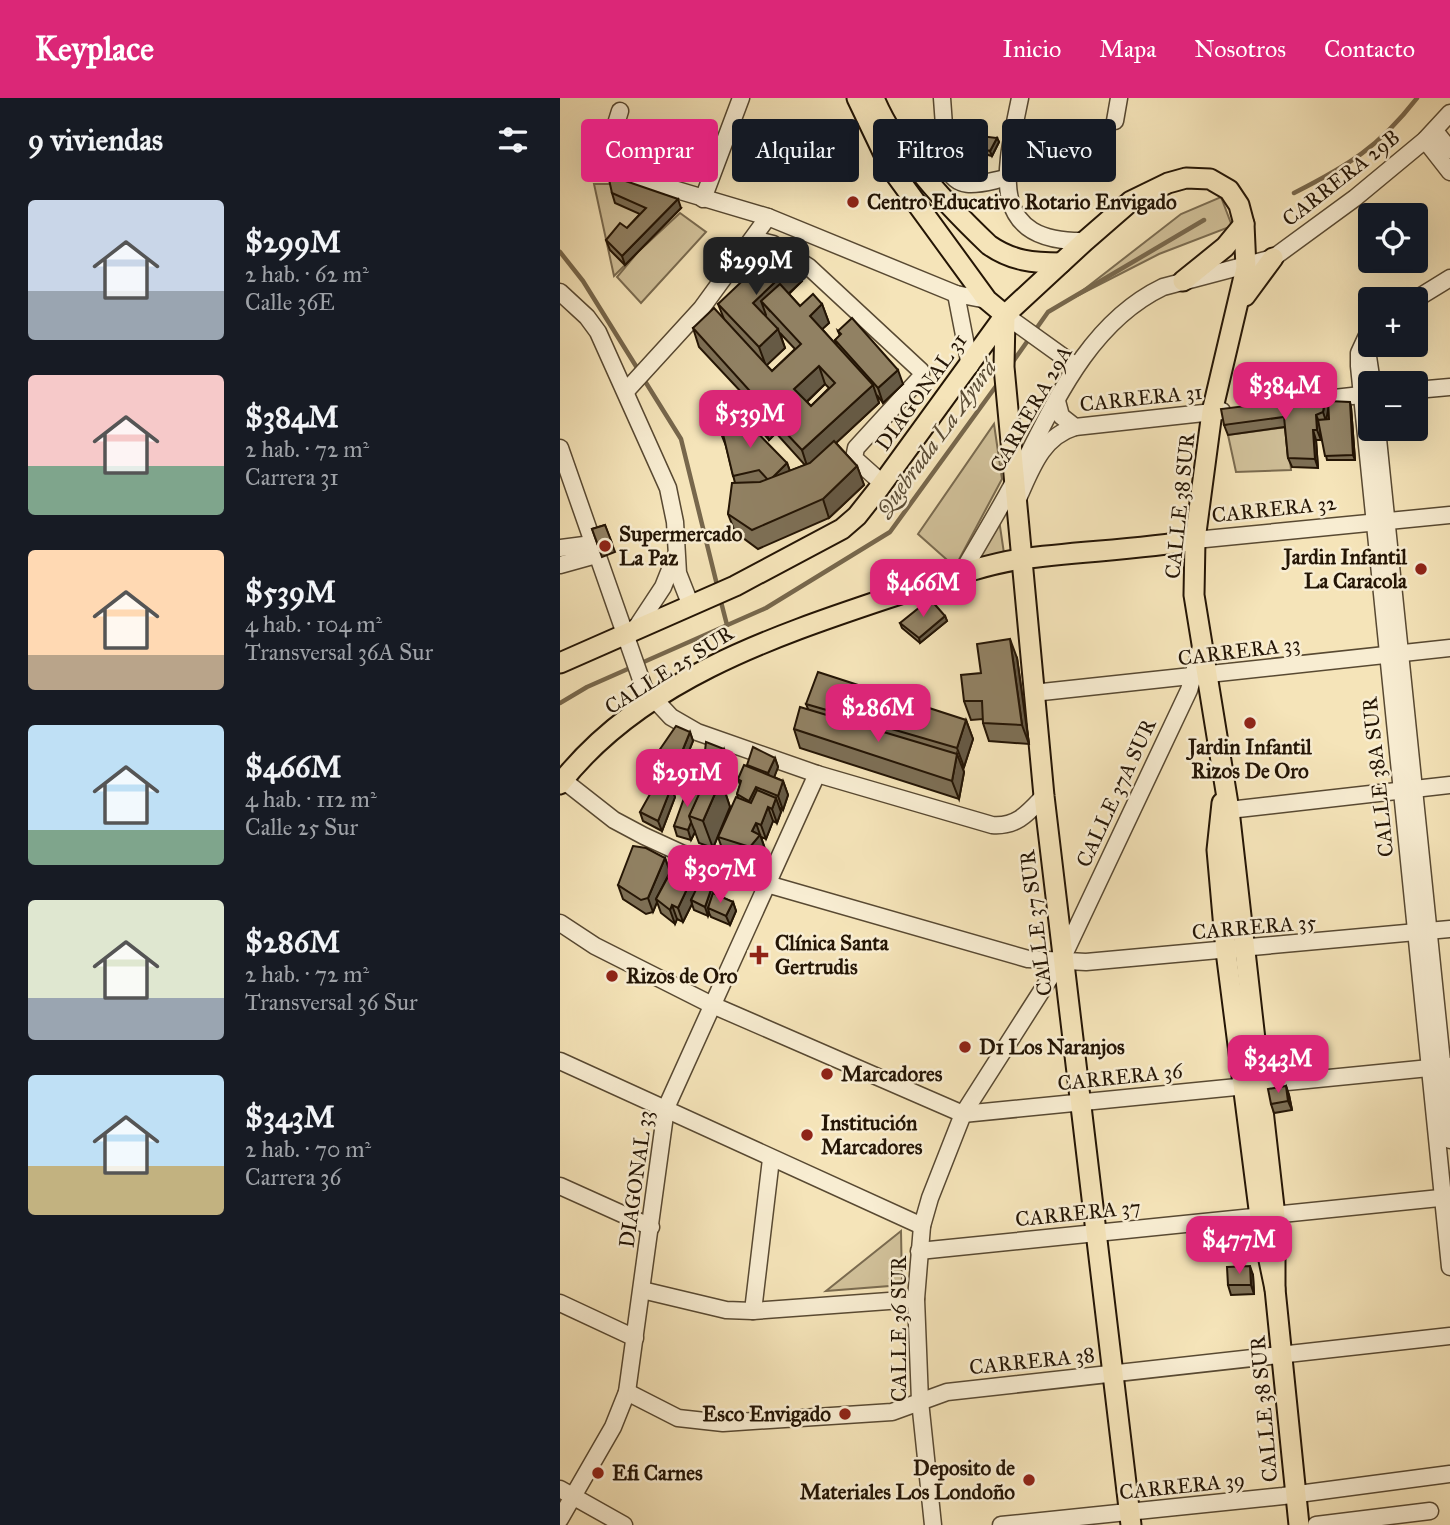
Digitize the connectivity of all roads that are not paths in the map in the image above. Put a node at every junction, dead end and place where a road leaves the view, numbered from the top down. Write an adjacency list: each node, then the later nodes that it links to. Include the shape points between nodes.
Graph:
1 (741, 98): 16 (street)
2 (857, 98): 30 (main road, via 890,167)
3 (874, 98): 23 (main road, via 913,160 989,245 1019,261)
4 (942, 98): 14 (street, via 947,167 956,181 970,185)
5 (1020, 98): 9 (street)
6 (1119, 98): 10 (street)
7 (620, 111): 16 (street, via 604,162 608,167)
8 (1450, 113): 11 (street, CARRERA 29B)
9 (1016, 119)
10 (1115, 119)
11 (1430, 135): 12 (street); 13 (street); 22 (street, CARRERA 29B, via 1328,220)
12 (1450, 150)
13 (1450, 172)
14 (1002, 179)
15 (1006, 182): 20 (street, via 1014,215 1026,228 1056,240)
16 (703, 199): 17 (street)
17 (768, 217): 19 (street); 29 (street)
18 (1244, 223): 20 (main road, DIAGONAL 31, via 1234,196 1220,183 1186,178 1149,191); 21 (main road, DIAGONAL 31); 26 (main road, via 1225,247)
19 (753, 239): 37 (street, via 701,309); 47 (street, via 773,244 809,267 921,371 856,448 855,458)
20 (1085, 241): 23 (main road, DIAGONAL 31)
21 (1245, 245): 22 (street, CARRERA 29B); 24 (main road, DIAGONAL 31)
22 (1280, 252): 24 (street, CARRERA 29B); 32 (main road, via 1256,278)
23 (1061, 263): 31 (main road, DIAGONAL 31)
24 (1246, 268): 26 (street, CARRERA 29A); 32 (main road, CALLE 38 SUR)
25 (1450, 278): 28 (street)
26 (1183, 281): 33 (street, CARRERA 29A, via 1146,295)
27 (560, 292): 37 (street, via 598,332)
28 (1428, 292)
29 (956, 294): 30 (street); 34 (street)
30 (987, 300): 31 (main road)
31 (1005, 315): 33 (street); 34 (main road, DIAGONAL 31); 48 (main road, CALLE 37 SUR)
32 (1232, 321): 42 (main road, CALLE 38 SUR)
33 (1070, 363): 39 (street, CARRERA 29A)
34 (970, 366): 47 (main road, DIAGONAL 31)
35 (1450, 387): 36 (street)
36 (1428, 389)
37 (626, 391): 54 (street, via 668,488)
38 (1358, 392): 40 (street)
39 (1057, 401): 43 (street, CARRERA 31, via 1060,416); 48 (street, CARRERA 29A)
40 (1287, 403)
41 (1235, 409): 42 (street, CARRERA 31)
42 (1212, 412): 43 (street, CARRERA 31); 52 (main road, CALLE 38 SUR)
43 (1075, 428): 49 (street, via 1054,435 1044,446)
44 (1373, 441): 51 (street, CALLE 38A SUR)
45 (1377, 441): 51 (street, CALLE 38A SUR)
46 (560, 448): 53 (street)
47 (882, 483): 58 (main road, DIAGONAL 31, via 842,529)
48 (1013, 483): 49 (main road, CALLE 37 SUR); 57 (street, CARRERA 29A)
49 (1015, 505): 56 (main road, CALLE 37 SUR)
50 (1450, 515): 51 (street, CARRERA 32)
51 (1380, 521): 52 (street, CARRERA 32); 61 (street, CALLE 38A SUR)
52 (1195, 540): 56 (main road, CARRERA 32); 63 (main road, CALLE 38 SUR)
53 (594, 549): 55 (street); 59 (street)
54 (675, 554): 58 (street, via 678,573); 59 (street, via 663,587)
55 (566, 556)
56 (1020, 559): 57 (main road, CALLE 25 SUR); 64 (main road, CALLE 37 SUR)
57 (961, 574): 65 (main road, CALLE 25 SUR, via 743,649)
58 (699, 602): 59 (main road, DIAGONAL 31)
59 (629, 633): 62 (main road, DIAGONAL 31); 65 (street, via 633,659)
60 (1450, 648): 61 (street, CARRERA 33)
61 (1395, 654): 63 (street, CARRERA 33); 69 (street, CALLE 38A SUR)
62 (560, 663)
63 (1200, 677): 64 (street, CARRERA 33); 71 (main road, CALLE 38 SUR); 77 (street, CALLE 37A SUR)
64 (1032, 693): 70 (main road, CALLE 37 SUR)
65 (649, 695): 66 (street, via 671,717 697,732); 67 (main road, CALLE 25 SUR)
66 (817, 774): 70 (street, via 992,825 1020,820); 72 (street, DIAGONAL 33)
67 (562, 782): 72 (street, CARRERA 35, via 644,836)
68 (1450, 785): 69 (street)
69 (1408, 789): 71 (street); 75 (street, CALLE 38A SUR)
70 (1044, 796): 77 (main road, CALLE 37 SUR)
71 (1226, 801): 76 (main road, CALLE 38 SUR, via 1217,850)
72 (767, 884): 77 (street, CARRERA 35, via 1028,959); 78 (street, DIAGONAL 33)
73 (560, 923): 78 (street)
74 (1450, 929): 75 (street, CARRERA 35)
75 (1421, 932): 76 (street, CARRERA 35); 80 (street, CALLE 38A SUR)
76 (1235, 951): 77 (street, CARRERA 35, via 1086,962); 81 (main road, CALLE 38 SUR)
77 (1062, 959): 82 (main road, CALLE 37 SUR); 84 (street, CALLE 36 SUR)
78 (710, 1004): 83 (street, DIAGONAL 33); 84 (street)
79 (560, 1061): 83 (street)
80 (1441, 1066): 81 (street, CARRERA 36); 85 (street, CALLE 38A SUR); 88 (street, CALLE 38A SUR)
81 (1251, 1084): 82 (street, CARRERA 36); 89 (main road, CALLE 38 SUR)
82 (1082, 1102): 84 (street, CARRERA 36); 92 (main road, CALLE 37 SUR)
83 (666, 1108): 86 (street); 91 (street, DIAGONAL 33)
84 (962, 1114): 90 (street, CALLE 36 SUR)
85 (1450, 1140)
86 (771, 1159): 90 (street); 98 (street)
87 (560, 1186): 91 (street)
88 (1447, 1197): 89 (street, CARRERA 37); 94 (street, CALLE 38A SUR)
89 (1267, 1216): 92 (street, CARRERA 37); 101 (main road, CALLE 38 SUR)
90 (922, 1226): 93 (street, CALLE 36 SUR)
91 (651, 1227): 95 (street, DIAGONAL 33)
92 (1097, 1232): 93 (street, CARRERA 37); 102 (main road, CALLE 37 SUR)
93 (919, 1251): 96 (street, CALLE 36 SUR)
94 (1450, 1268)
95 (642, 1290): 98 (street, via 726,1310); 100 (street, DIAGONAL 33)
96 (916, 1299): 98 (street); 104 (street, CALLE 36 SUR)
97 (560, 1303): 100 (street)
98 (753, 1311)
99 (1450, 1336): 101 (street, CARRERA 38)
100 (635, 1338): 103 (street, DIAGONAL 33)
101 (1282, 1354): 102 (street, CARRERA 38); 107 (main road, CALLE 38 SUR)
102 (1114, 1373): 104 (street, CARRERA 38, via 947,1392); 109 (main road, CALLE 37 SUR)
103 (627, 1392): 104 (street, CARRERA 38, via 678,1418 723,1423 892,1412); 106 (street, DIAGONAL 33, via 613,1427)
104 (920, 1401): 112 (street, CALLE 36 SUR)
105 (1450, 1474): 107 (street, CARRERA 39)
106 (567, 1493): 110 (street, DIAGONAL 33); 111 (street)
107 (1295, 1495): 109 (street, CARRERA 39); 114 (main road, CALLE 38 SUR)
108 (1430, 1511): 115 (street)
109 (1131, 1519): 113 (street, CARRERA 39)
110 (560, 1520)
111 (624, 1525)
112 (933, 1525)
113 (1001, 1525)
114 (1299, 1525)
115 (1316, 1525)

